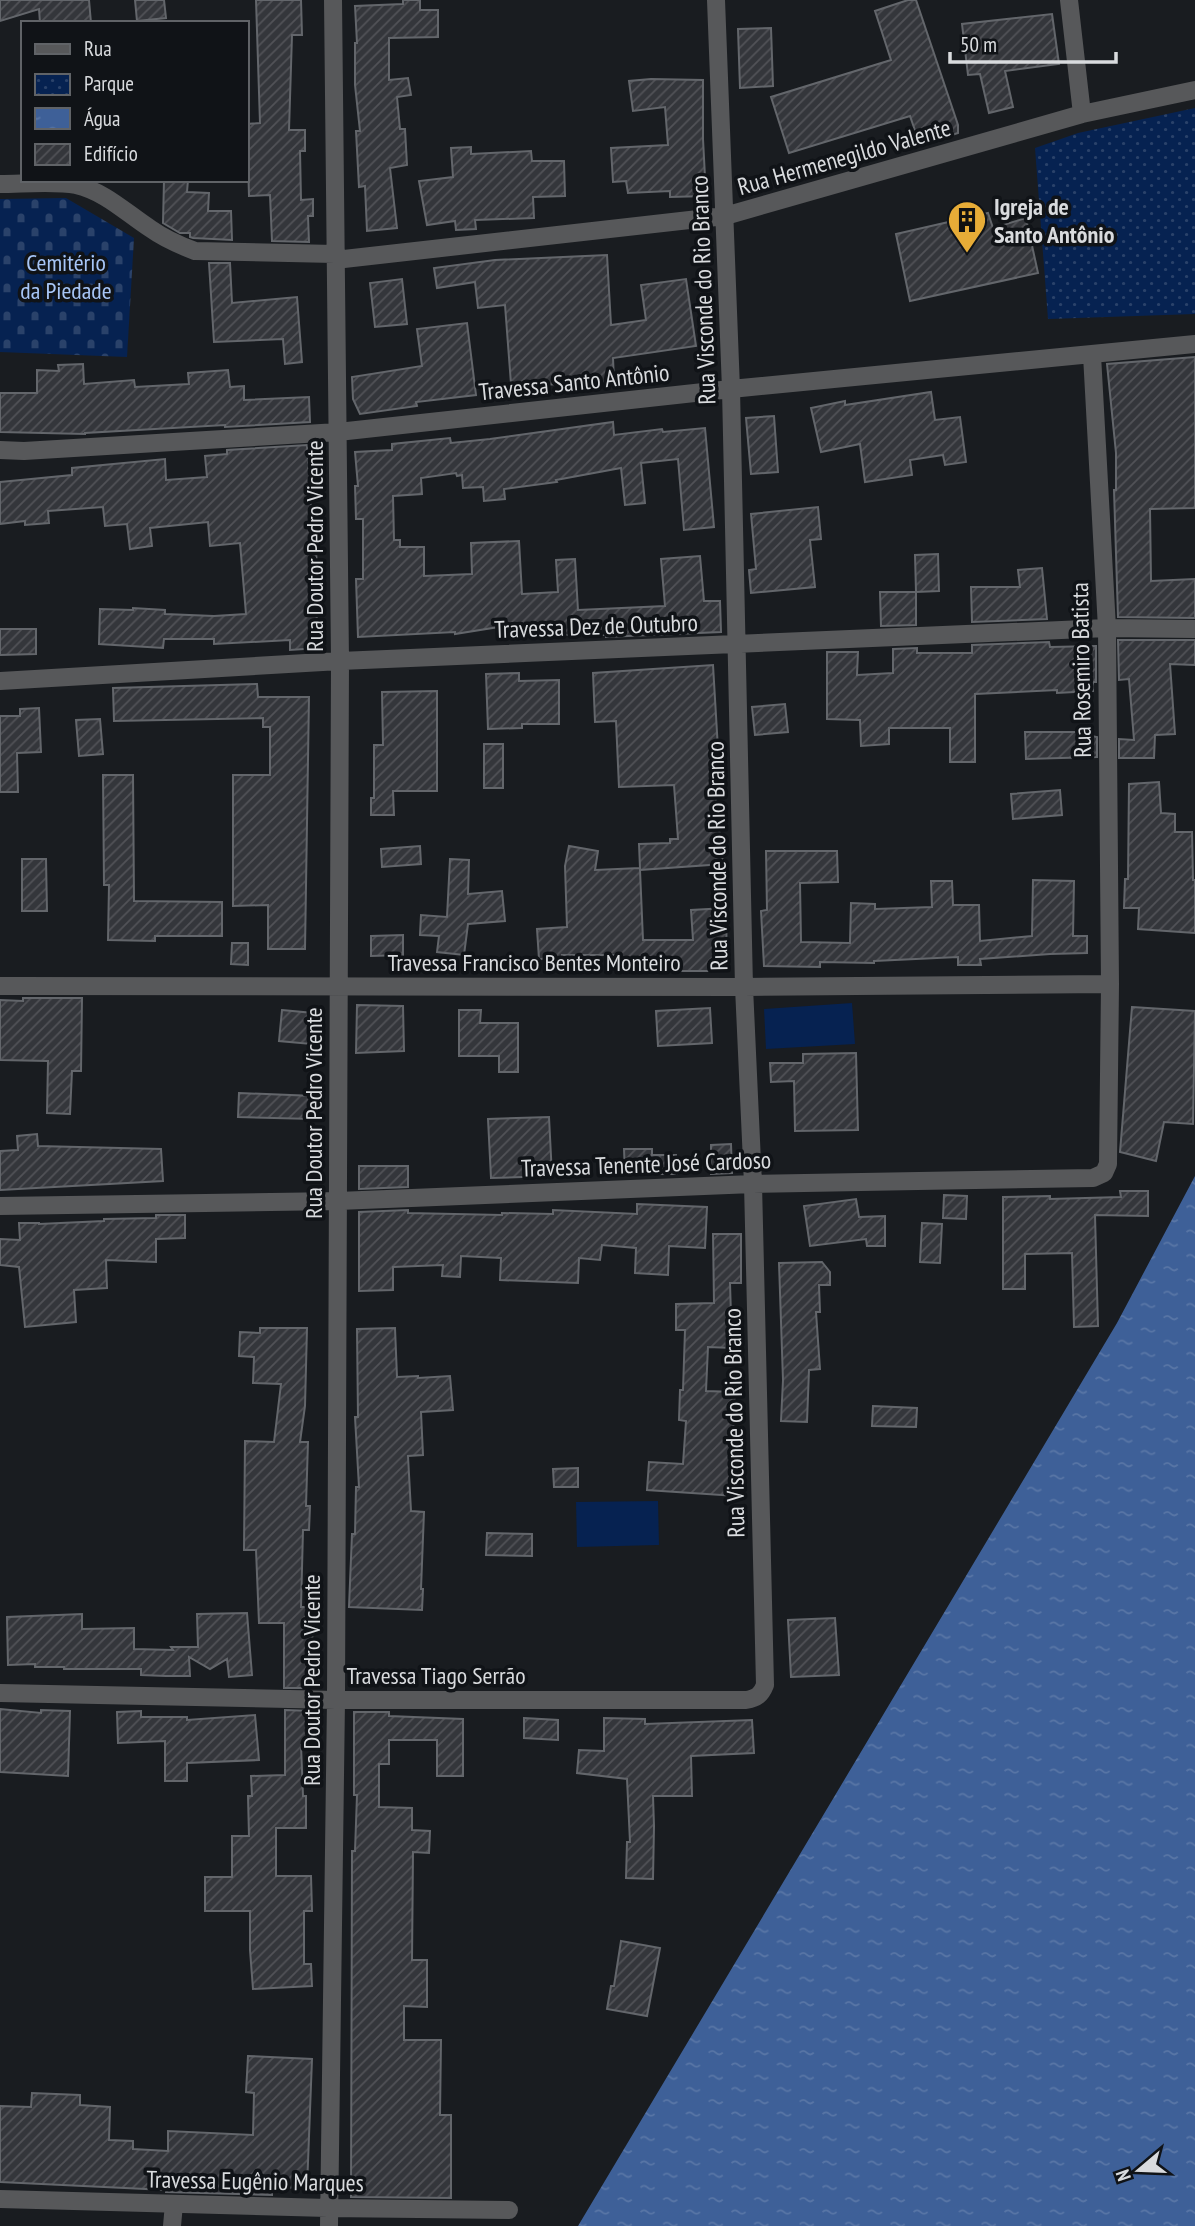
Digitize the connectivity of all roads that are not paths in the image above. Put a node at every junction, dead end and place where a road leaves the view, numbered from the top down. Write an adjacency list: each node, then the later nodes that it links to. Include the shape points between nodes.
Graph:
1 (333, 0): 8 (street, Rua Doutor Pedro Vicente)
2 (716, 0): 7 (street, Rua Visconde do Rio Branco)
3 (1069, 0): 5 (street)
4 (1195, 90): 5 (street, Rua Hermenegildo Valente)
5 (1082, 114): 7 (street, Rua Hermenegildo Valente)
6 (0, 184): 8 (street, Rua Hermenegildo Valente, via 73,184 90,189 174,244 195,251)
7 (725, 216): 8 (street, Rua Hermenegildo Valente); 11 (street, Rua Visconde do Rio Branco)
8 (335, 257): 12 (street, Rua Doutor Pedro Vicente)
9 (1195, 344): 10 (street, Travessa Santo Antônio)
10 (1092, 355): 11 (street, Travessa Santo Antônio); 14 (street, Rua Rosemiro Batista)
11 (731, 389): 12 (street, Travessa Santo Antônio); 16 (street, Rua Visconde do Rio Branco)
12 (338, 432): 13 (street, Travessa Santo Antônio); 17 (street, Rua Doutor Pedro Vicente)
13 (0, 450)
14 (1107, 628): 15 (street, Travessa Dez de Outubro); 16 (street, Travessa Dez de Outubro); 19 (street, Rua Rosemiro Batista)
15 (1195, 629)
16 (737, 644): 17 (street, Travessa Dez de Outubro); 22 (street, Rua Visconde do Rio Branco)
17 (340, 661): 18 (street, Travessa Dez de Outubro); 21 (street, Rua Doutor Pedro Vicente)
18 (0, 681)
19 (1110, 984): 22 (street, Travessa Francisco Bentes Monteiro); 23 (street, Travessa Tenente José Cardoso, via 1108,1164 1104,1173 1093,1178)
20 (0, 986): 21 (street, Travessa Francisco Bentes Monteiro)
21 (338, 987): 22 (street, Travessa Francisco Bentes Monteiro); 24 (street, Rua Doutor Pedro Vicente)
22 (744, 987): 23 (street, Rua Visconde do Rio Branco)
23 (753, 1184): 24 (street, Travessa Tenente José Cardoso); 28 (street, Rua Visconde do Rio Branco, via 765,1685 761,1694)
24 (338, 1201): 25 (street, Travessa Tenente José Cardoso); 27 (street, Rua Doutor Pedro Vicente)
25 (0, 1206)
26 (0, 1693): 27 (street, Travessa Tiago Serrão)
27 (336, 1700): 28 (street, Travessa Tiago Serrão); 32 (street, Rua Doutor Pedro Vicente)
28 (746, 1700)
29 (0, 2199): 30 (street, Travessa Eugênio Marques)
30 (174, 2204): 32 (street, Travessa Eugênio Marques); 33 (street)
31 (509, 2210): 32 (street, Travessa Eugênio Marques)
32 (329, 2217)
33 (172, 2226)

